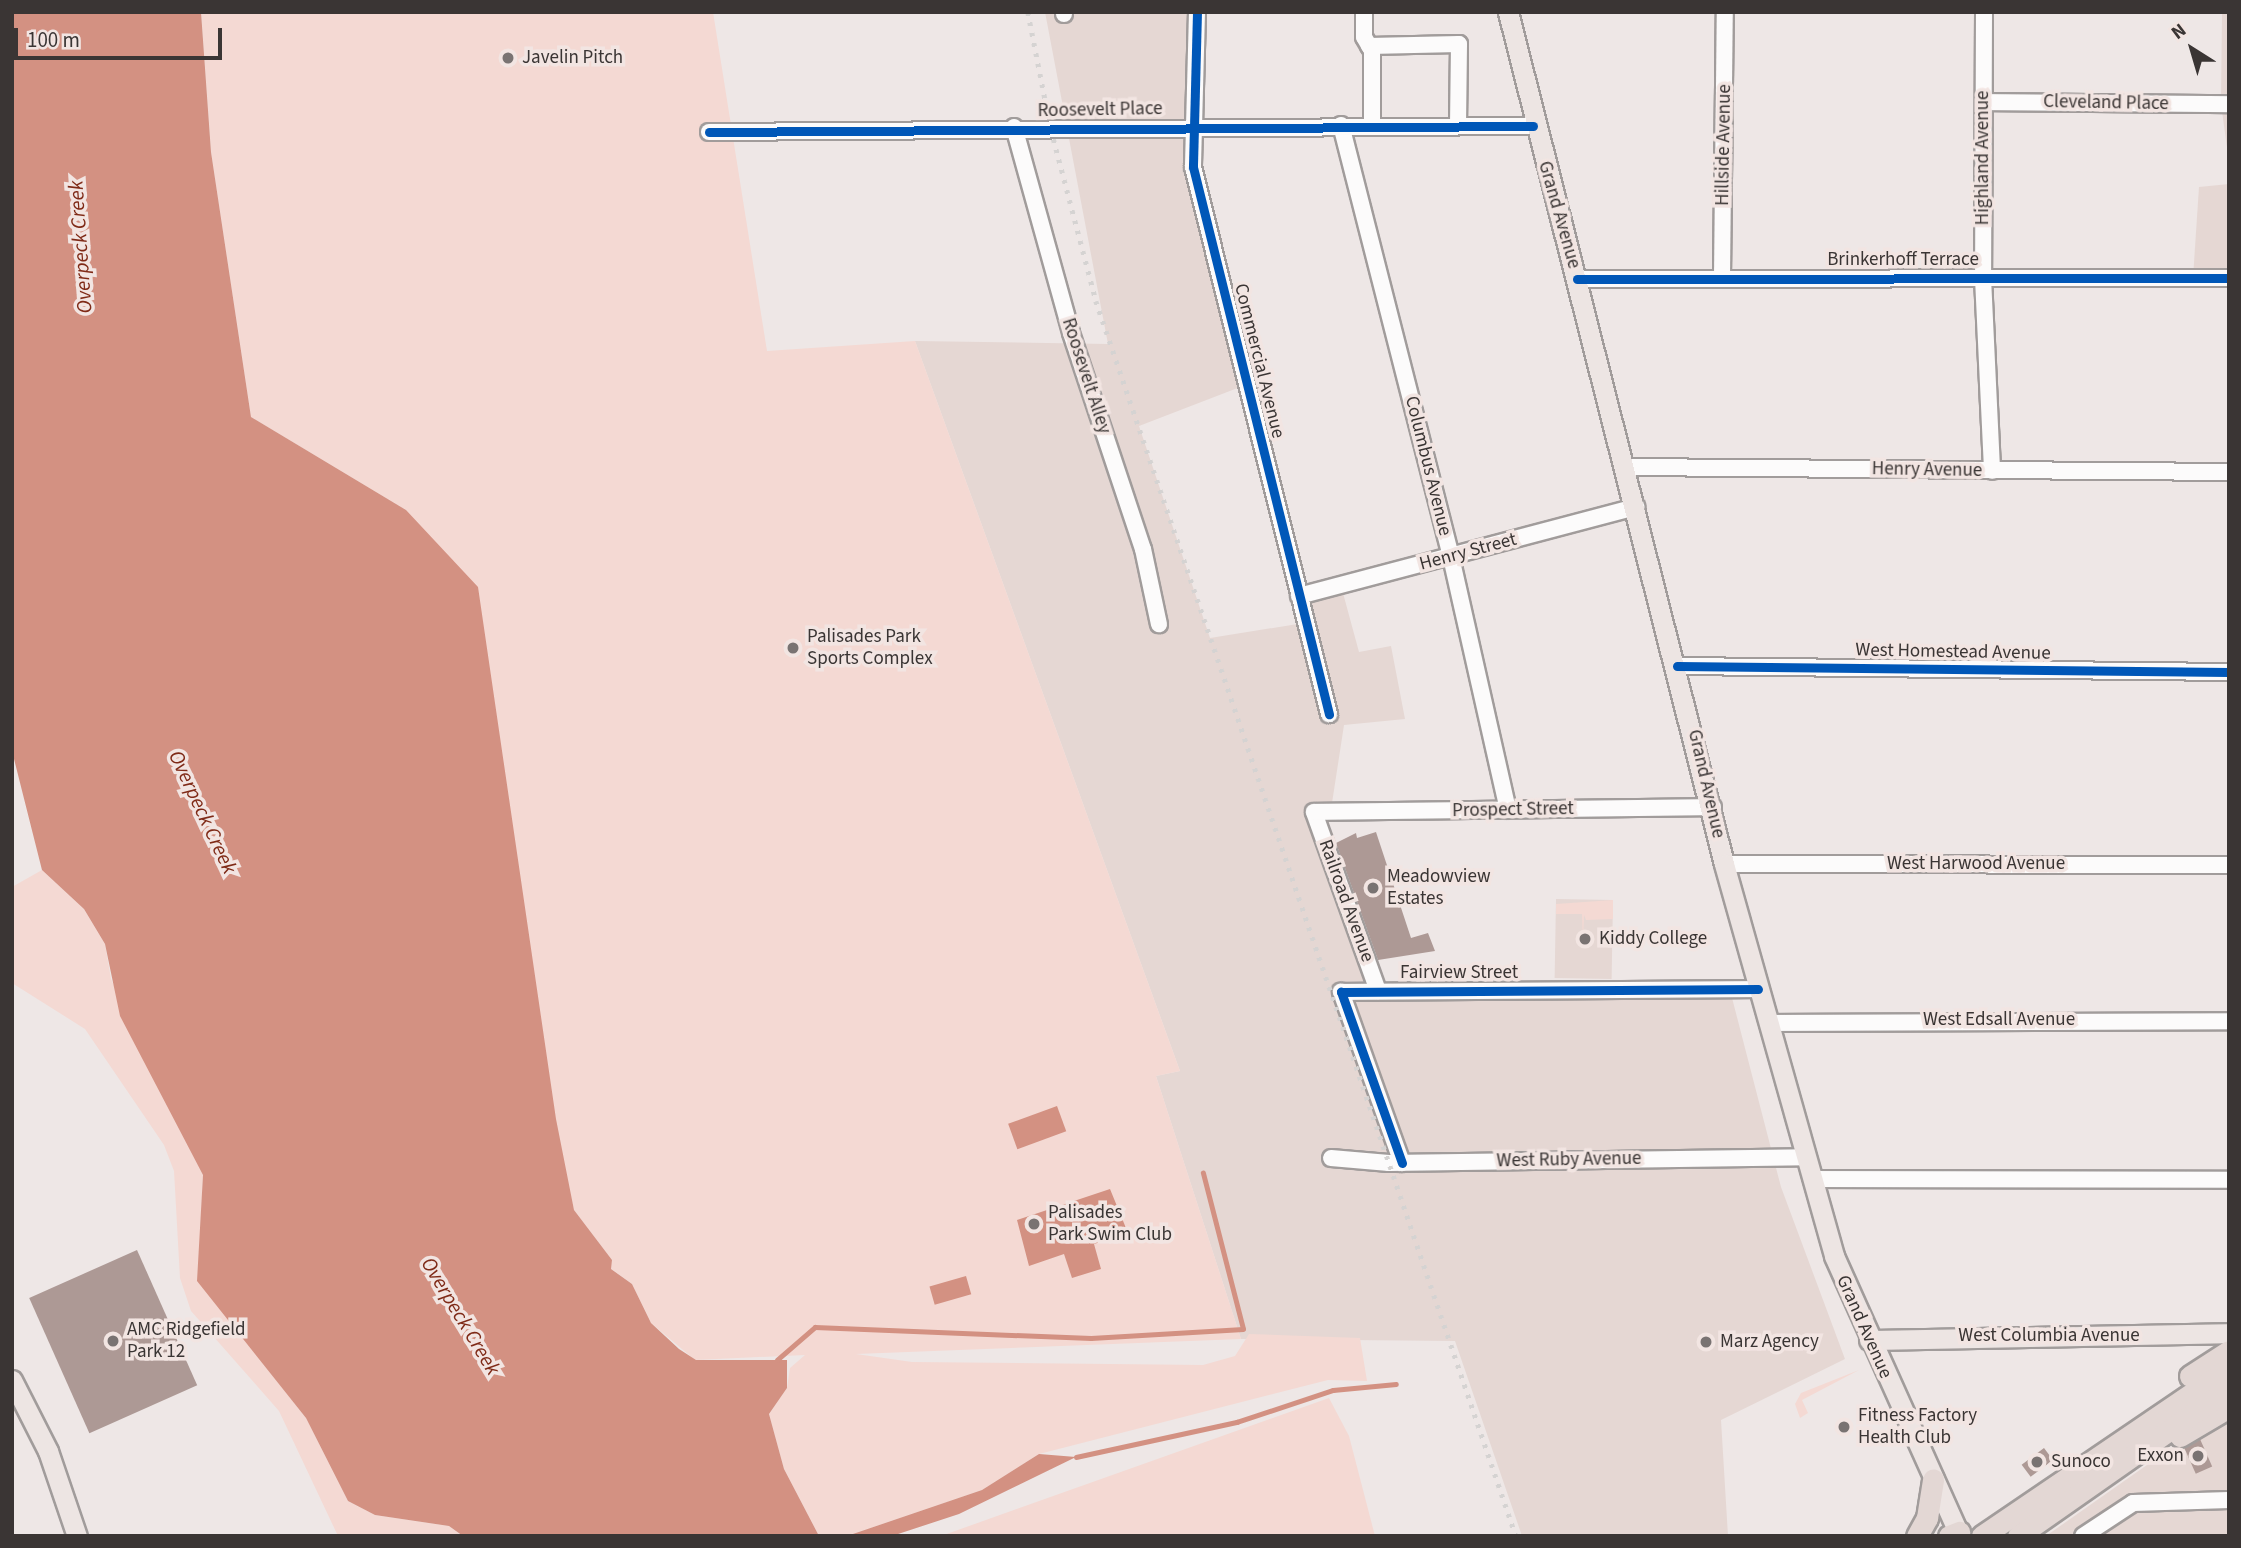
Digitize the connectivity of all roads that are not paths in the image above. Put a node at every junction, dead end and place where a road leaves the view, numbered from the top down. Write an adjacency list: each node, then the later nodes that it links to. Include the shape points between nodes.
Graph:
1 (1197, 12): 12 (street, Commercial Avenue)
2 (1364, 12): 6 (street)
3 (1508, 12): 14 (main road, Grand Avenue)
4 (1725, 12): 16 (street, Hillside Avenue)
5 (1984, 12): 7 (street, Highland Avenue)
6 (1369, 46): 9 (street); 11 (street, via 1458,44)
7 (1984, 102): 8 (street, Cleveland Place); 17 (street, Highland Avenue)
8 (2229, 104)
9 (1372, 124): 10 (street, Roosevelt Place); 11 (street, Roosevelt Place)
10 (1341, 125): 12 (street, Roosevelt Place); 24 (street, Columbus Avenue)
11 (1458, 125): 14 (street, Roosevelt Place)
12 (1193, 126): 13 (street, Roosevelt Place); 25 (street, Commercial Avenue, via 1193,167)
13 (1014, 127): 15 (street, Roosevelt Place); 26 (street, Roosevelt Alley, via 1070,333 1143,549)
14 (1533, 127): 19 (main road, Grand Avenue)
15 (709, 132)
16 (1723, 277): 17 (street, Brinkerhoff Terrace); 19 (street, Brinkerhoff Terrace)
17 (1983, 278): 18 (street, Brinkerhoff Terrace); 21 (street, Highland Avenue)
18 (2229, 278)
19 (1577, 279): 20 (main road, Grand Avenue)
20 (1625, 467): 21 (street, Henry Avenue); 23 (main road, Grand Avenue)
21 (1992, 471): 22 (street, Henry Avenue)
22 (2229, 472)
23 (1636, 507): 24 (street, Henry Street); 27 (main road, Grand Avenue)
24 (1451, 557): 25 (street, Henry Street); 31 (street, Columbus Avenue)
25 (1299, 596): 29 (street, Commercial Avenue)
26 (1159, 624)
27 (1677, 666): 28 (street, West Homestead Avenue); 30 (main road, Grand Avenue)
28 (2229, 672)
29 (1329, 714)
30 (1713, 807): 31 (street, Prospect Street); 33 (main road, Grand Avenue)
31 (1508, 810): 32 (street, Prospect Street)
32 (1314, 812): 36 (street, Railroad Avenue)
33 (1724, 863): 34 (street, West Harwood Avenue); 35 (main road, Grand Avenue)
34 (2229, 865)
35 (1758, 989): 36 (street, Fairview Street); 38 (main road, Grand Avenue)
36 (1378, 991): 41 (street, Fairview Street, via 1341,992)
37 (2229, 1021): 38 (street, West Edsall Avenue)
38 (1770, 1023): 39 (main road, Grand Avenue)
39 (1806, 1157): 41 (street, West Ruby Avenue); 42 (main road, Grand Avenue)
40 (1331, 1158): 41 (street, West Ruby Avenue)
41 (1402, 1163)
42 (1812, 1179): 43 (street); 45 (main road, Grand Avenue, via 1834,1256)
43 (2229, 1180)
44 (2229, 1333): 45 (main road, West Columbia Avenue)
45 (1869, 1340): 53 (main road, Grand Avenue)
46 (2229, 1351): 51 (highway, via 2177,1385)
47 (2229, 1368): 51 (highway)
48 (12, 1380): 57 (main road, via 48,1451)
49 (2229, 1388): 52 (highway)
50 (2229, 1407): 52 (highway)
51 (2083, 1464): 56 (highway)
52 (2109, 1471): 59 (highway)
53 (1933, 1479): 55 (main road, Grand Avenue); 58 (highway, via 1927,1518)
54 (2229, 1500): 60 (street, via 2144,1501 2121,1509)
55 (1956, 1534)
56 (1982, 1535)
57 (77, 1536)
58 (1917, 1536)
59 (2018, 1536)
60 (2083, 1536)

